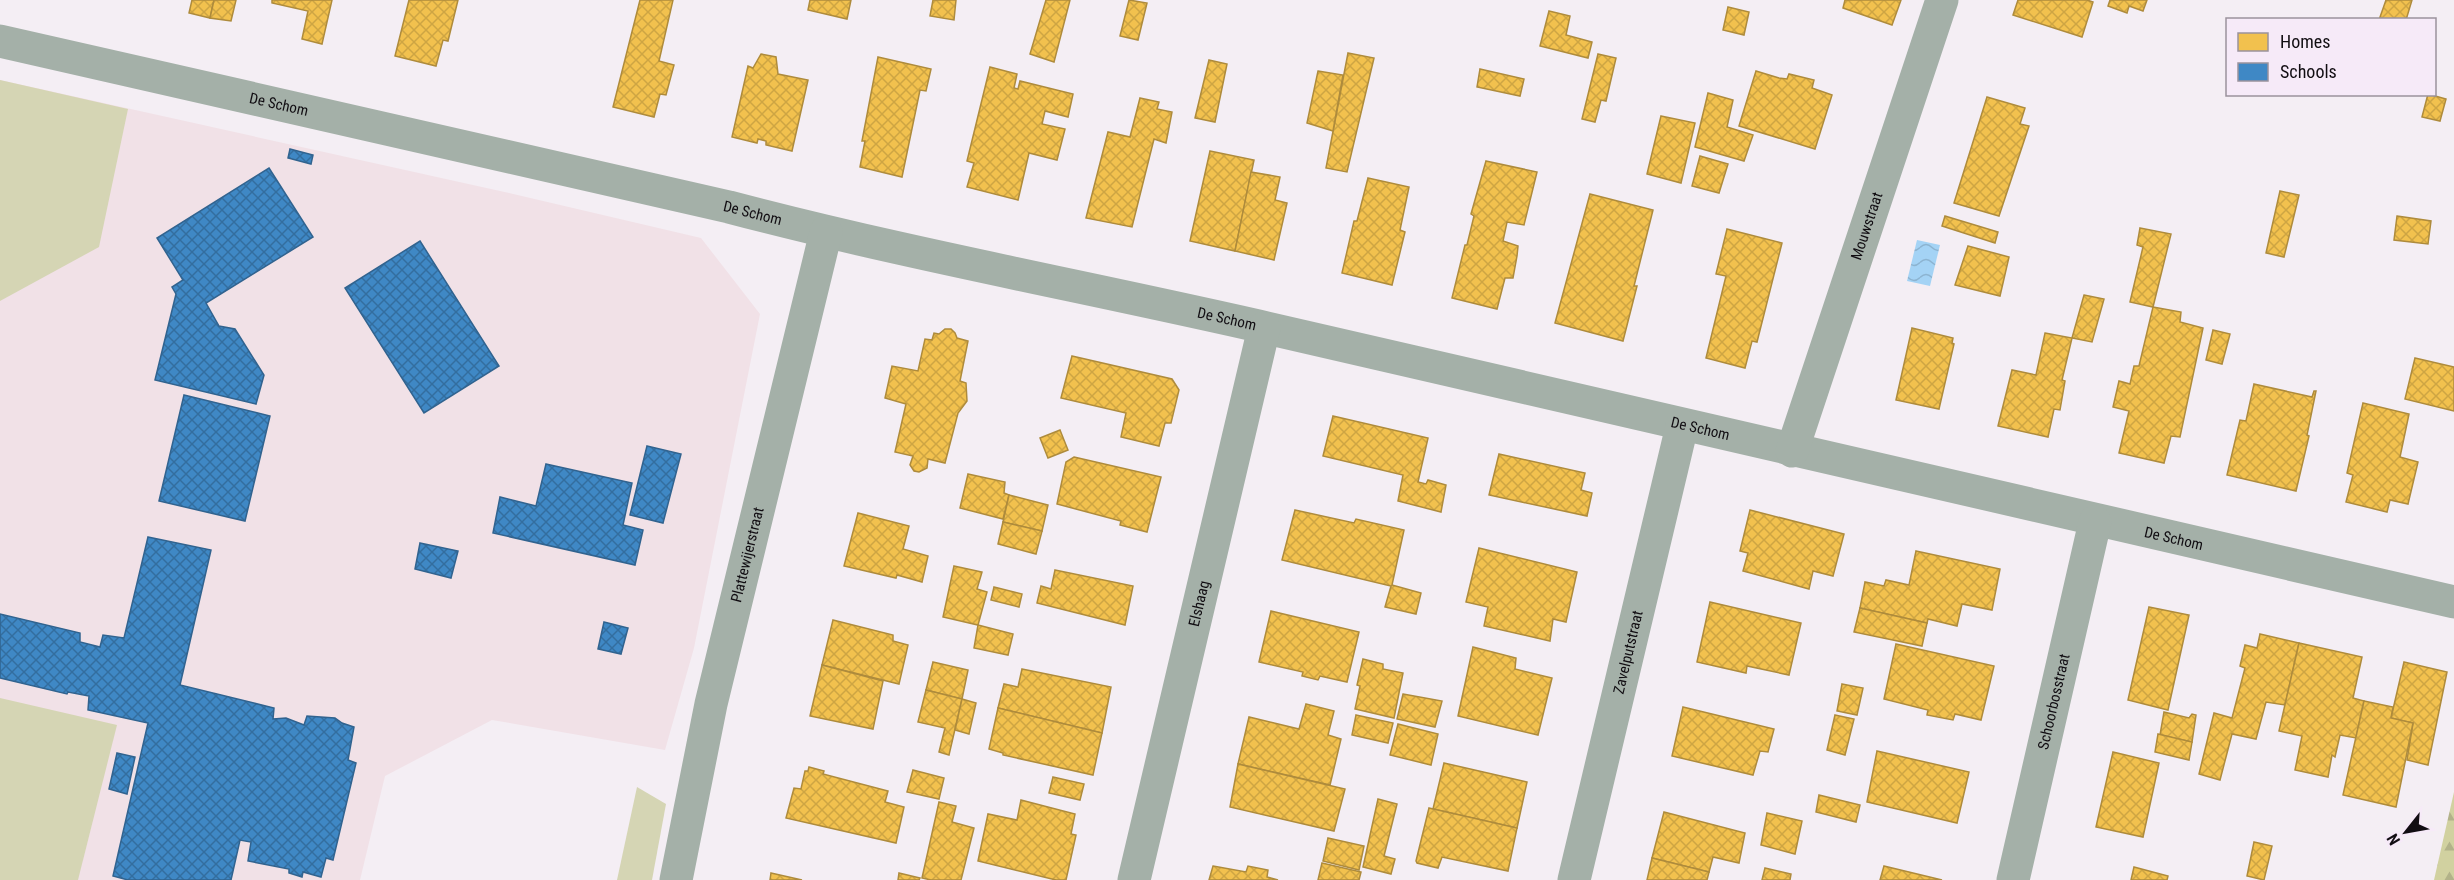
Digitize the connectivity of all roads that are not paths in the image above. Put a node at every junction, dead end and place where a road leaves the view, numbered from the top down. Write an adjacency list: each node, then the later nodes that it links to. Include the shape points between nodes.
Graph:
1 (1942, 0): 6 (street, Mouwstraat)
2 (0, 41): 3 (street, De Schom)
3 (826, 232): 4 (street, De Schom); 9 (street, Plattewijerstraat, via 709,712)
4 (1264, 328): 5 (street, De Schom); 10 (street, Elshaag)
5 (1682, 426): 6 (street, De Schom); 11 (street, Zavelputstraat)
6 (1792, 451): 7 (street, De Schom)
7 (2095, 522): 8 (street, De Schom); 12 (street, Schoorbosstraat)
8 (2454, 602)
9 (676, 880)
10 (1134, 880)
11 (1574, 880)
12 (2013, 880)

